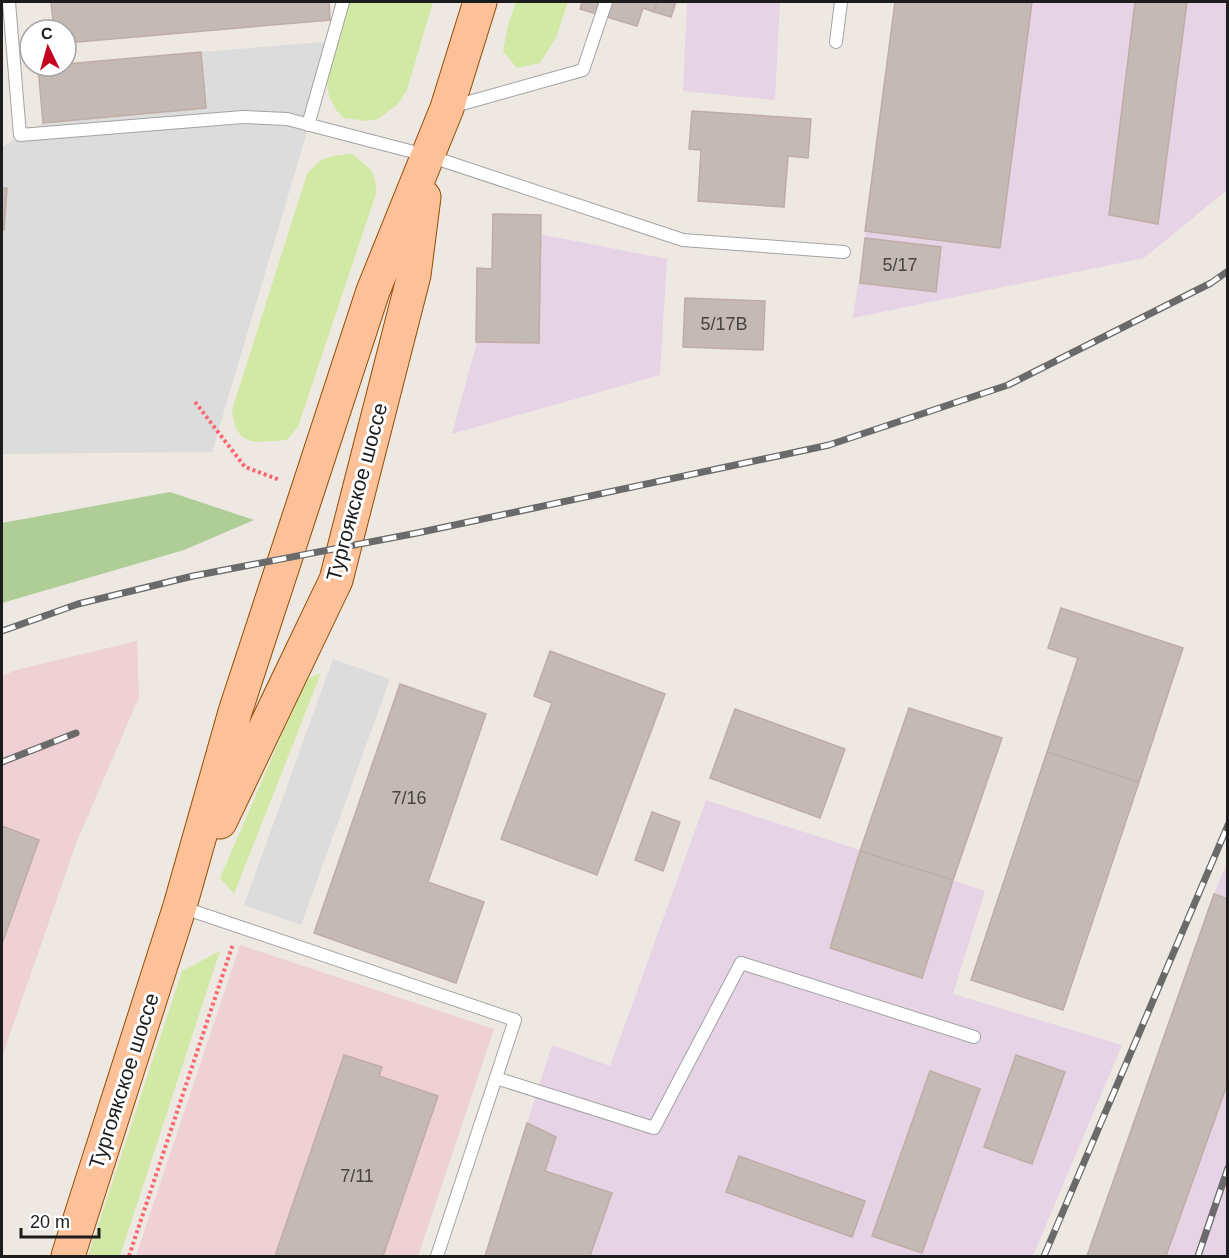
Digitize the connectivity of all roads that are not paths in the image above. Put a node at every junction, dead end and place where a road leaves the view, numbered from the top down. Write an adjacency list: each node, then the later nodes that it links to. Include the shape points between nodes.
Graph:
1 (9, 2): 8 (lane, via 20,135 243,117 287,119)
2 (343, 2): 8 (lane)
3 (480, 2): 7 (main road, Тургоякское шоссе)
4 (606, 2): 7 (lane, via 583,70)
5 (841, 2): 6 (lane)
6 (836, 42)
7 (447, 108): 9 (main road, Тургоякское шоссе)
8 (308, 125): 9 (lane)
9 (429, 156): 10 (lane, via 682,240); 11 (main road, Тургоякское шоссе, via 373,291 235,712); 11 (main road, Тургоякское шоссе, via 414,275 336,580)
10 (844, 252)
11 (180, 906): 13 (lane, via 515,1020); 14 (main road, Тургоякское шоссе)
12 (974, 1037): 13 (lane, via 741,963 654,1128)
13 (496, 1078): 15 (lane)
14 (68, 1257)
15 (437, 1257)

